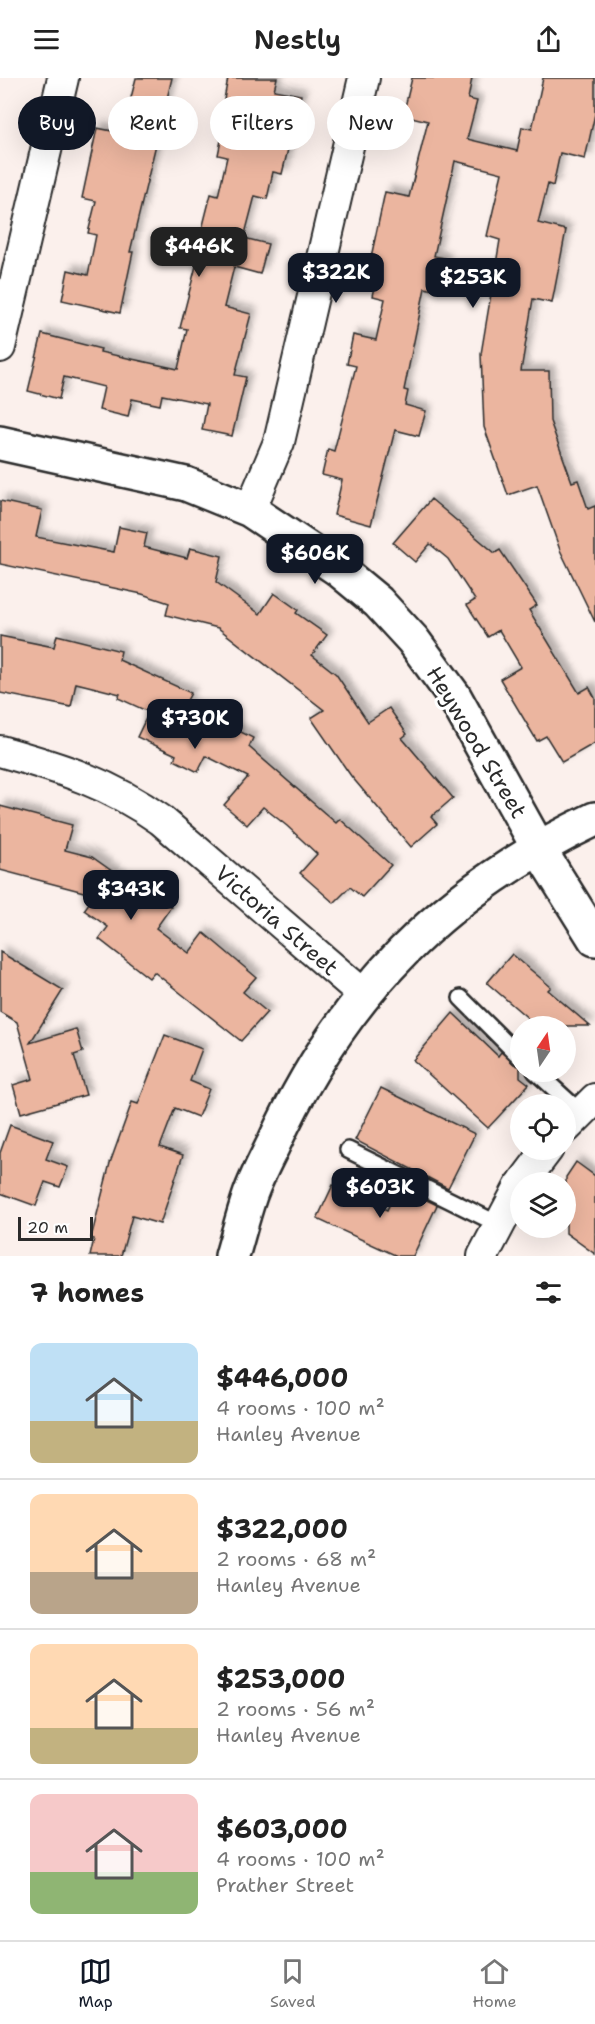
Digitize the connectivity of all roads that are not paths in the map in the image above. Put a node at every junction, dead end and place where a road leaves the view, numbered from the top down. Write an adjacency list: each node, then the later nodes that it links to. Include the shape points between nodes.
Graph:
1 (63, 78): 3 (street)
2 (364, 78): 5 (street, via 279,442)
3 (0, 347)
4 (0, 443): 5 (street, Heywood Street, via 186,484)
5 (250, 510): 8 (street, Heywood Street, via 338,569 378,602 413,640 454,696)
6 (0, 752): 10 (street, Victoria Street, via 64,769 128,796)
7 (595, 819): 8 (street)
8 (539, 849): 9 (street, Heywood Street); 10 (street, via 459,900 402,950)
9 (595, 939)
10 (363, 994): 20 (street, via 292,1104 250,1195)
11 (461, 998): 12 (lane)
12 (510, 1047)
13 (547, 1082): 14 (lane)
14 (580, 1114)
15 (348, 1150): 19 (lane)
16 (540, 1160): 17 (street)
17 (531, 1172)
18 (510, 1206): 19 (street)
19 (500, 1225): 21 (street)
20 (232, 1256)
21 (483, 1256)

